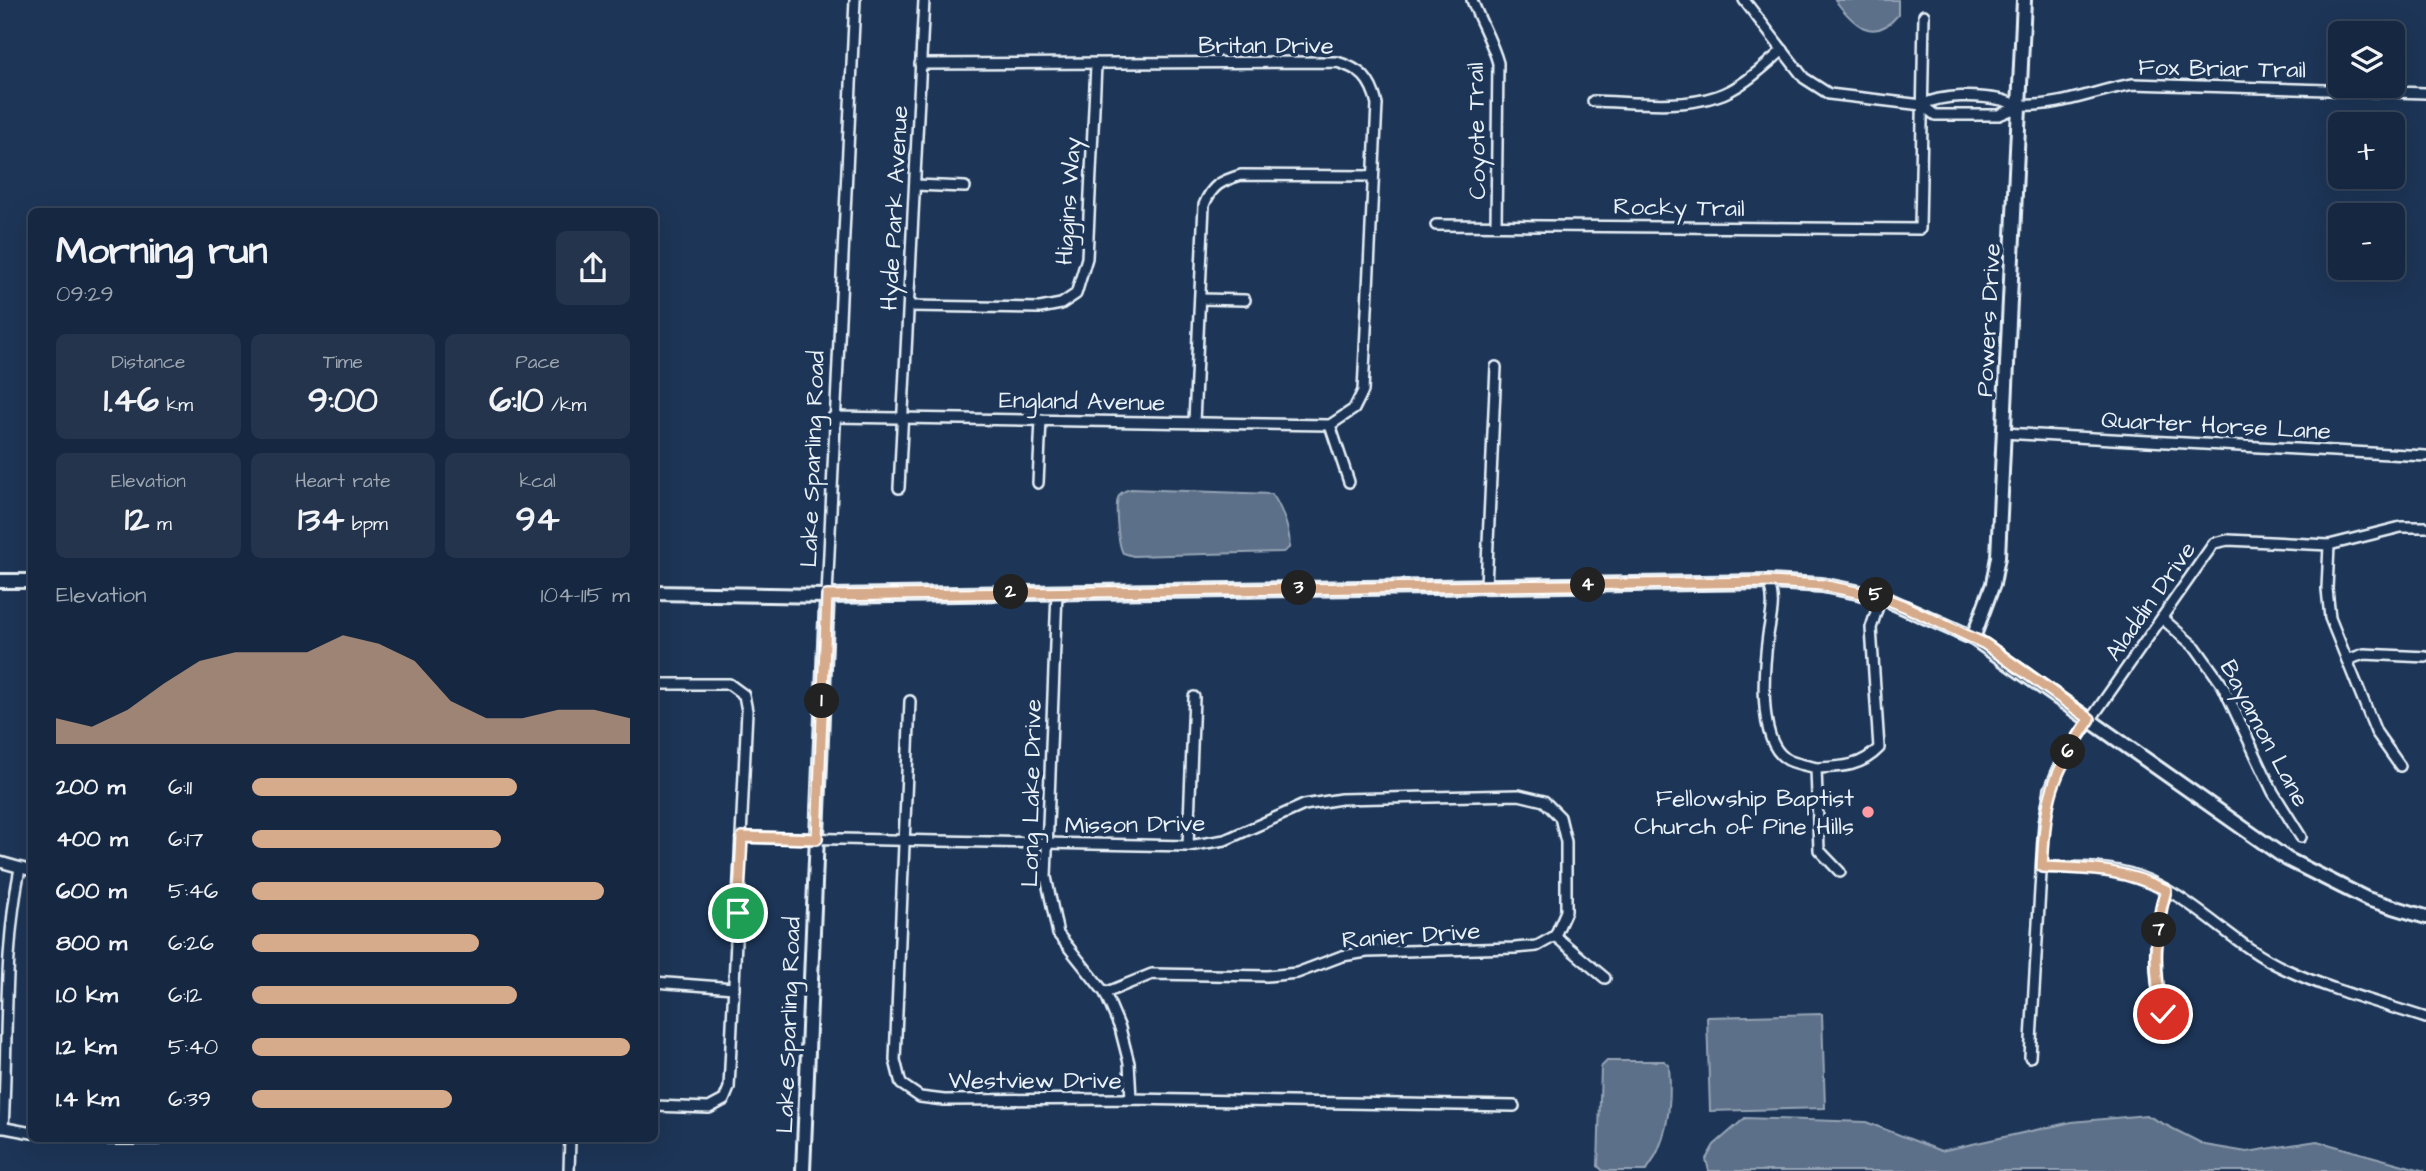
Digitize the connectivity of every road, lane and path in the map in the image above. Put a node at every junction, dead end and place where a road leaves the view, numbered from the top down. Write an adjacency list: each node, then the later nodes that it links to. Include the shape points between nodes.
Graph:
1 (855, 0): 23 (street, Lake Sparling Road)
2 (924, 0): 8 (street, Hyde Park Avenue)
3 (1472, 0): 18 (street, Coyote Trail, via 1498,63)
4 (1744, 0): 7 (street, Fox Briar Trail)
5 (2024, 0): 13 (street, Powers Drive)
6 (1924, 15): 12 (street)
7 (1783, 50): 11 (street, via 1746,81 1717,96 1682,103); 12 (street, Fox Briar Trail, via 1804,78 1829,94)
8 (920, 64): 9 (street, Britan Drive); 15 (street, Hyde Park Avenue)
9 (1096, 65): 14 (street, Britan Drive, via 1337,62 1356,68 1372,83 1377,104); 21 (street, Higgins Way, via 1087,257 1076,294 1061,304 1040,308)
10 (2426, 93): 13 (street, Fox Briar Trail, via 2133,84 2052,104)
11 (1593, 101)
12 (1922, 105): 13 (street, Fox Briar Trail, via 1935,98 1999,100); 13 (street, Fox Briar Trail, via 1935,115 1998,115); 18 (street, Rocky Trail, via 1920,229)
13 (2020, 106): 28 (street, Powers Drive)
14 (1373, 176): 19 (street, via 1241,175 1222,180 1210,190 1204,205); 27 (street, Britan Drive, via 1363,391 1354,409)
15 (915, 185): 16 (street); 21 (street, Hyde Park Avenue)
16 (965, 187)
17 (1436, 225): 18 (street, Rocky Trail)
18 (1496, 225)
19 (1200, 299): 20 (street); 26 (street)
20 (1245, 300)
21 (909, 306): 24 (street, Hyde Park Avenue)
22 (1496, 367): 38 (street)
23 (834, 417): 24 (street, England Avenue); 41 (street, Lake Sparling Road)
24 (901, 417): 25 (street, England Avenue); 32 (street, Hyde Park Avenue)
25 (1041, 420): 26 (street, England Avenue); 31 (street)
26 (1194, 422): 27 (street, England Avenue)
27 (1330, 425): 30 (street)
28 (2003, 433): 29 (street, Quarter Horse Lane); 44 (street, Powers Drive, via 1998,557)
29 (2426, 456)
30 (1349, 482)
31 (1038, 483)
32 (899, 488)
33 (2426, 527): 34 (street, Aladdin Drive, via 2401,527)
34 (2329, 545): 43 (street, Aladdin Drive, via 2214,543); 46 (street, via 2330,618)
35 (0, 581): 36 (street)
36 (28, 582)
37 (1768, 582): 38 (street); 42 (street, via 1822,585); 52 (street, via 1774,610 1768,636 1765,720 1770,738 1785,758)
38 (1486, 586): 39 (street)
39 (1057, 592): 41 (street); 57 (street, Long Lake Drive)
40 (658, 593): 41 (street)
41 (827, 596): 55 (street, Lake Sparling Road)
42 (1881, 597): 44 (street); 52 (street, via 1871,628 1879,748 1856,764)
43 (2164, 619): 50 (street, Aladdin Drive); 54 (street, Bayamon Lane, via 2196,648 2223,686 2273,792)
44 (1973, 638): 50 (street)
45 (2426, 657): 46 (street, via 2364,654)
46 (2347, 660): 51 (street, via 2376,732)
47 (658, 684): 53 (street, via 729,684 744,695)
48 (1194, 697): 58 (street)
49 (910, 701): 56 (street, Westview Drive)
50 (2090, 719): 60 (street, Aladdin Drive, via 2061,762 2050,789); 65 (street, via 2287,859 2367,899)
51 (2400, 766)
52 (1816, 768): 63 (street, via 1819,850)
53 (742, 837): 55 (street, Misson Drive); 69 (street)
54 (2301, 838)
55 (817, 839): 56 (street, Misson Drive); 81 (street, Lake Sparling Road)
56 (904, 842): 57 (street, Misson Drive); 74 (street, Westview Drive, via 895,1060 901,1084 920,1097 944,1100)
57 (1045, 845): 58 (street, Misson Drive); 70 (street, Long Lake Drive, via 1046,877 1058,934)
58 (1188, 846): 66 (street, Misson Drive, via 1225,840 1304,805 1341,799 1519,795 1544,801 1560,817 1566,842 1566,911)
59 (0, 862): 61 (street)
60 (2042, 867): 64 (street, via 2114,870); 73 (street, Aladdin Drive)
61 (20, 868): 62 (street); 77 (street, via 12,908 6,994)
62 (28, 870)
63 (1840, 872)
64 (2166, 890): 71 (street, via 2160,910 2155,982); 72 (street, via 2242,946 2286,970)
65 (2426, 917)
66 (1555, 936): 67 (street); 70 (street, Ranier Drive, via 1537,946 1515,948 1367,952 1297,973 1268,976 1152,974)
67 (1605, 978)
68 (658, 982): 69 (street)
69 (734, 988): 75 (street, via 729,1088 724,1100 709,1108)
70 (1105, 993): 74 (street, Long Lake Drive, via 1129,1063)
71 (2163, 1014)
72 (2426, 1018)
73 (2030, 1058)
74 (1131, 1099): 76 (street, Westview Drive)
75 (658, 1106)
76 (1514, 1106)
77 (2, 1128): 78 (street)
78 (28, 1132)
79 (570, 1142): 80 (street)
80 (569, 1171)
81 (803, 1171)

